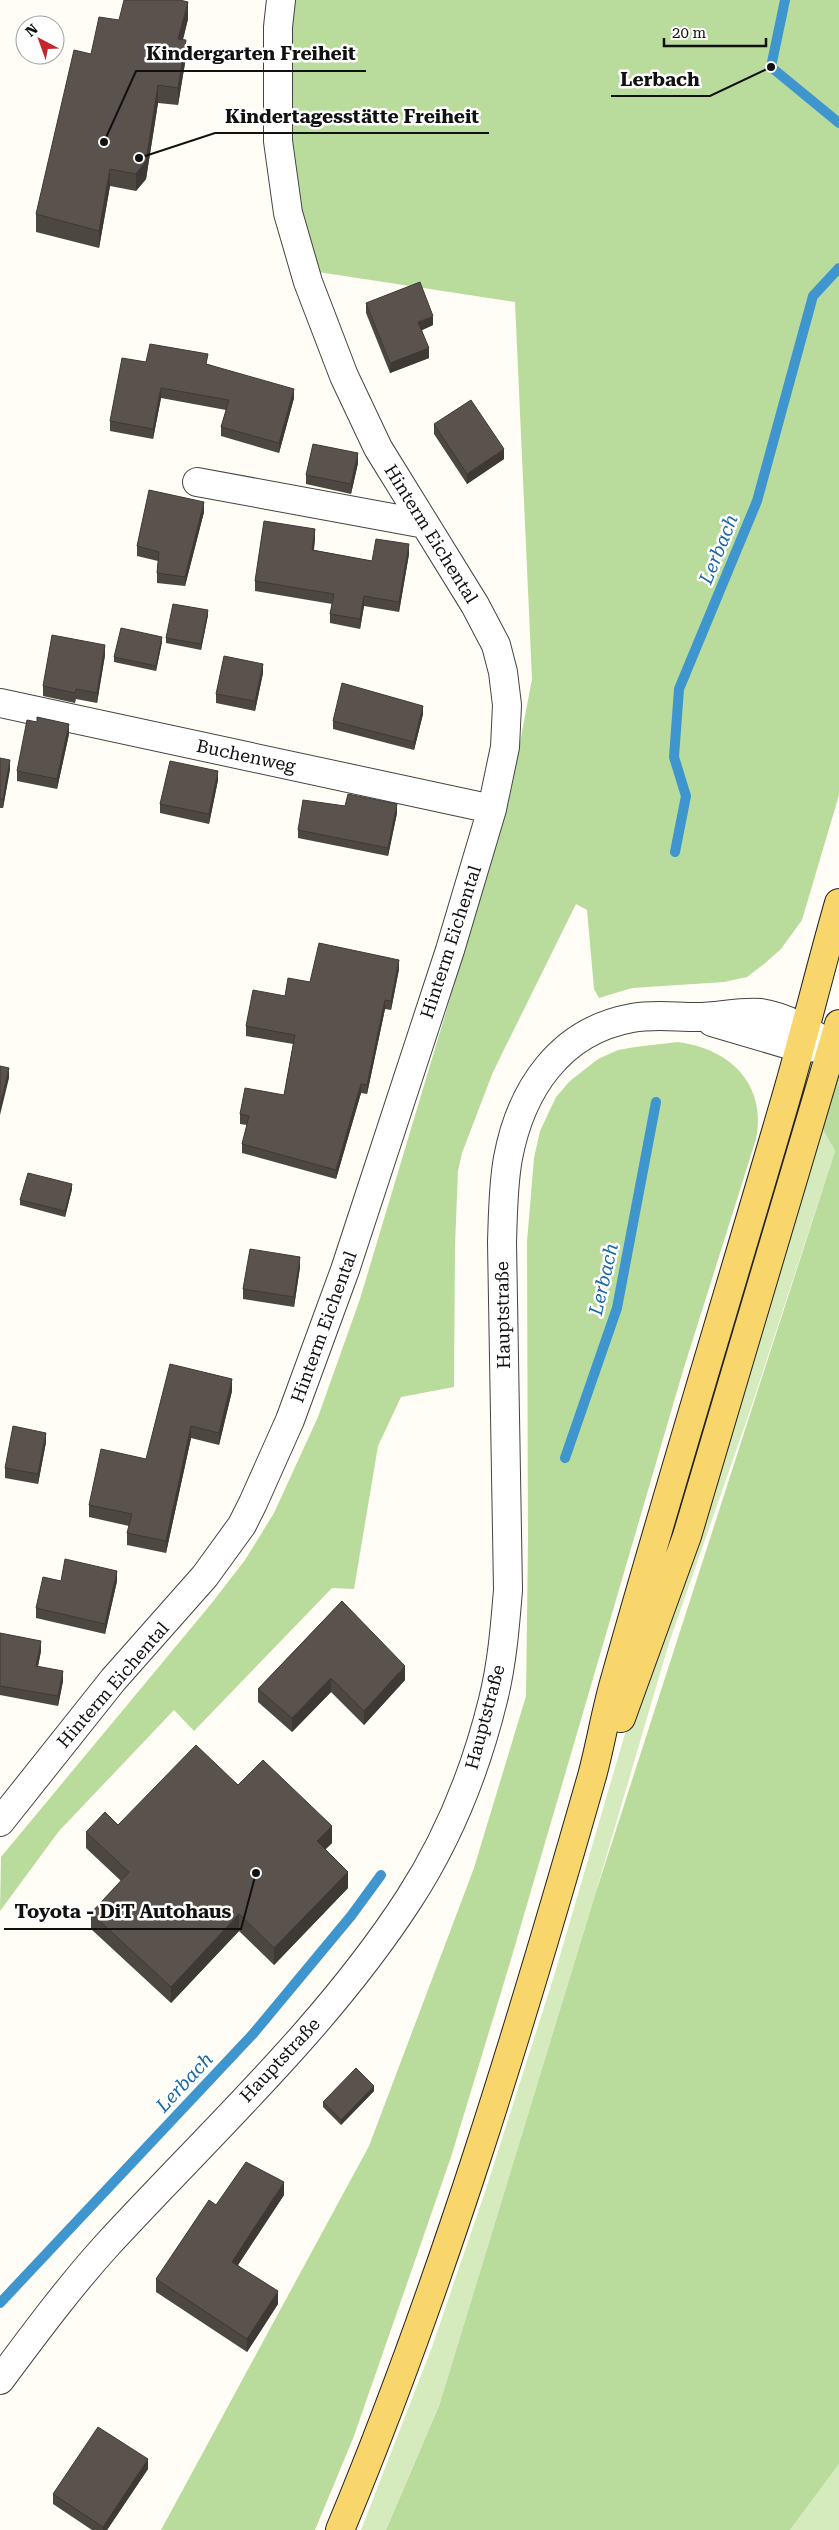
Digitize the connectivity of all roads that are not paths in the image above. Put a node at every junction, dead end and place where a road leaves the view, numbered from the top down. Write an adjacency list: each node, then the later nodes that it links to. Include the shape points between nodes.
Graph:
1 (281, 0): 3 (street, Hinterm Eichental, via 278,142 288,214 311,290 344,376 378,448)
2 (197, 482): 3 (street)
3 (425, 524): 5 (street, Hinterm Eichental, via 475,605 499,654 508,705 508,726)
4 (0, 703): 5 (street, Buchenweg)
5 (492, 809): 10 (street, Hinterm Eichental, via 450,950 345,1270 290,1420 253,1503 238,1531 205,1576 113,1680)
6 (839, 903): 8 (main road)
7 (836, 1036): 8 (street, Hauptstraße); 9 (main road, via 686,1536 622,1717)
8 (802, 1038): 9 (main road, via 605,1712); 11 (street, Hauptstraße, via 761,1013 634,1018 587,1032 555,1057 541,1074 515,1129 508,1159 502,1242 508,1590 505,1630 494,1698 459,1802 410,1897 330,2006 101,2252)
9 (593, 1770): 12 (main road, via 460,2208 377,2442)
10 (0, 1822)
11 (0, 2380)
12 (340, 2530)

